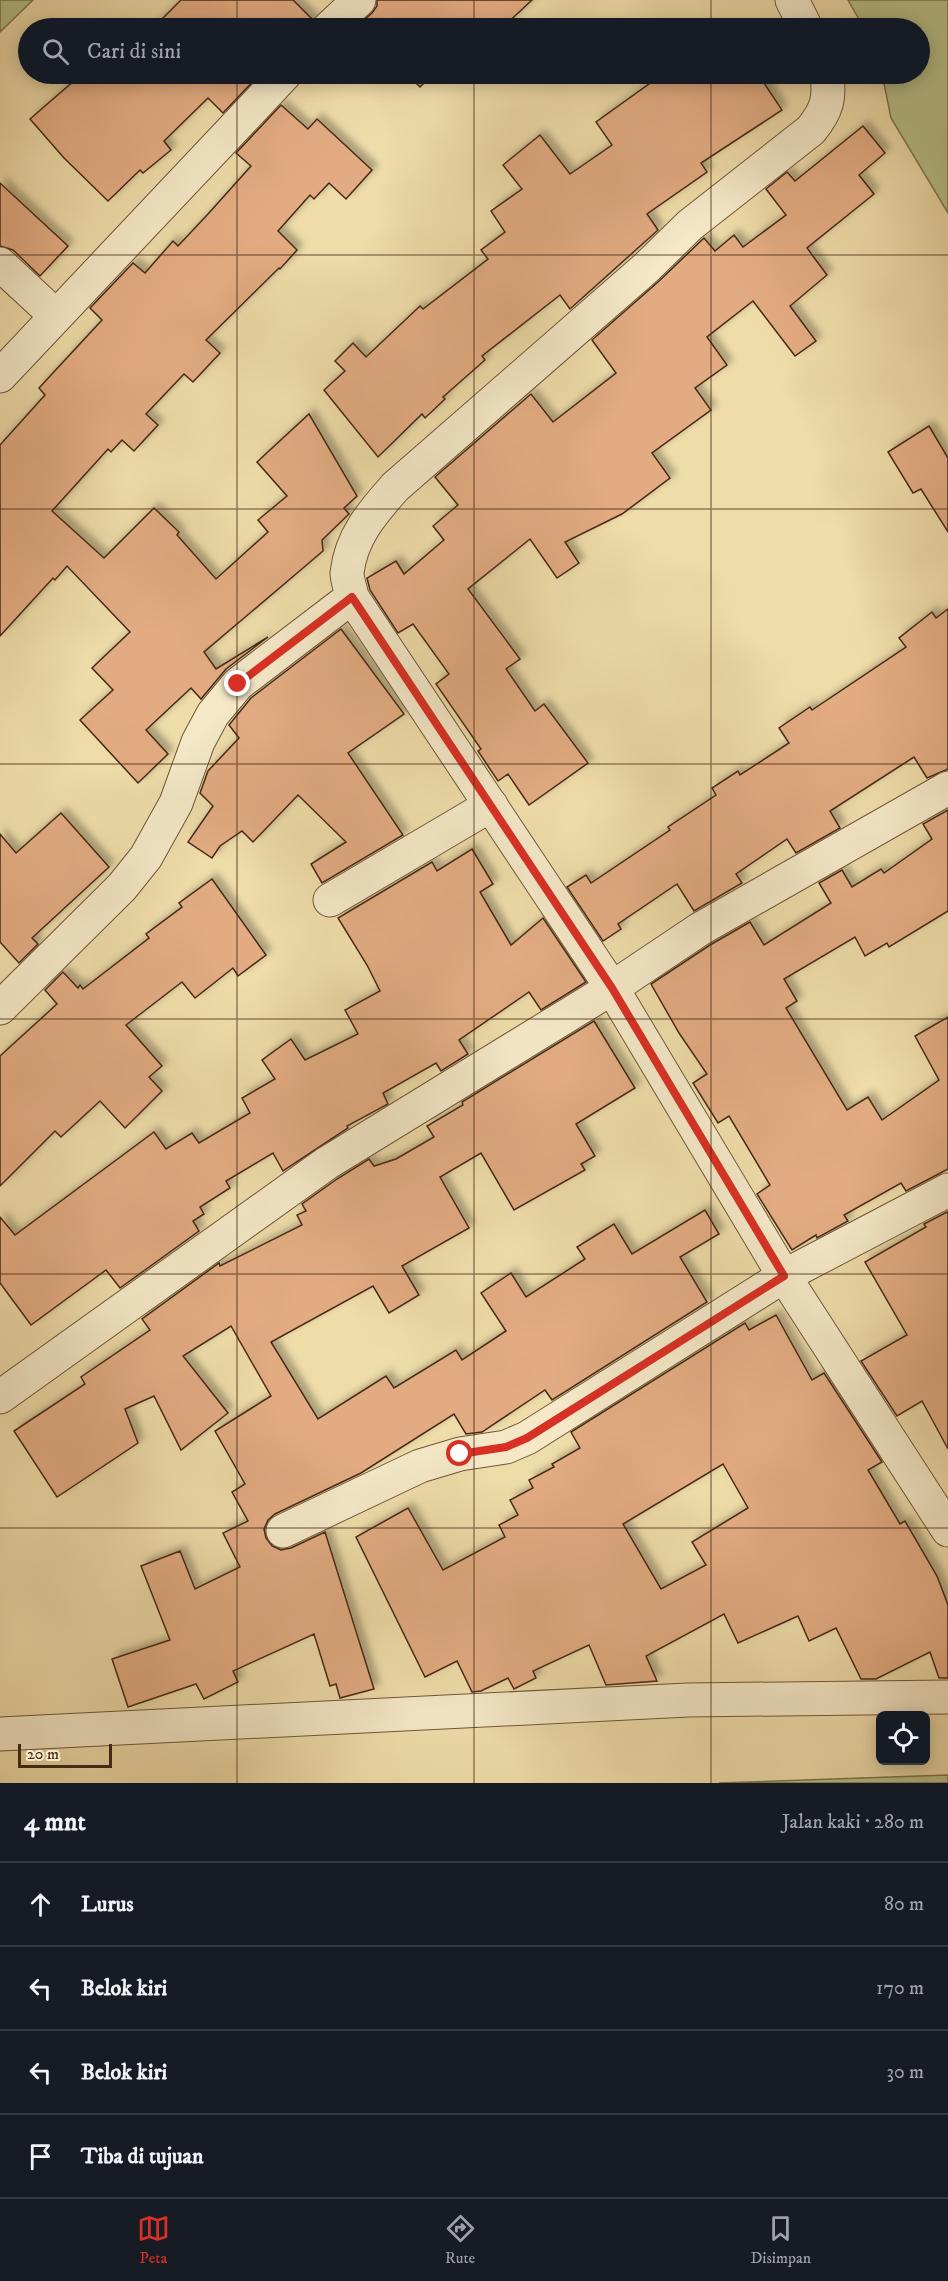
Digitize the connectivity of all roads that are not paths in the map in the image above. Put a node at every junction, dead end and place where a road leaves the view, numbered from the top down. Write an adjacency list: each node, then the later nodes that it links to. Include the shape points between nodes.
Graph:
1 (359, 0): 3 (street)
2 (792, 0): 4 (street)
3 (340, 18)
4 (801, 18)
5 (276, 84): 8 (street)
6 (828, 84): 10 (street, via 829,99 811,130 690,225 395,487 366,519 354,542 347,574)
7 (0, 264): 8 (street)
8 (56, 316): 9 (street)
9 (0, 376)
10 (352, 597): 12 (street); 15 (street, via 238,684 213,714 176,802 146,857 122,887)
11 (948, 789): 14 (street, via 700,929)
12 (491, 805): 13 (street); 14 (street)
13 (330, 900)
14 (612, 988): 17 (street); 18 (street, via 327,1163)
15 (0, 1008)
16 (948, 1190): 17 (street)
17 (784, 1276): 19 (street); 20 (street, via 527,1438 506,1447 460,1454 420,1466)
18 (0, 1397)
19 (948, 1530)
20 (283, 1531)
21 (948, 1697): 22 (street, via 688,1700)
22 (0, 1734)

